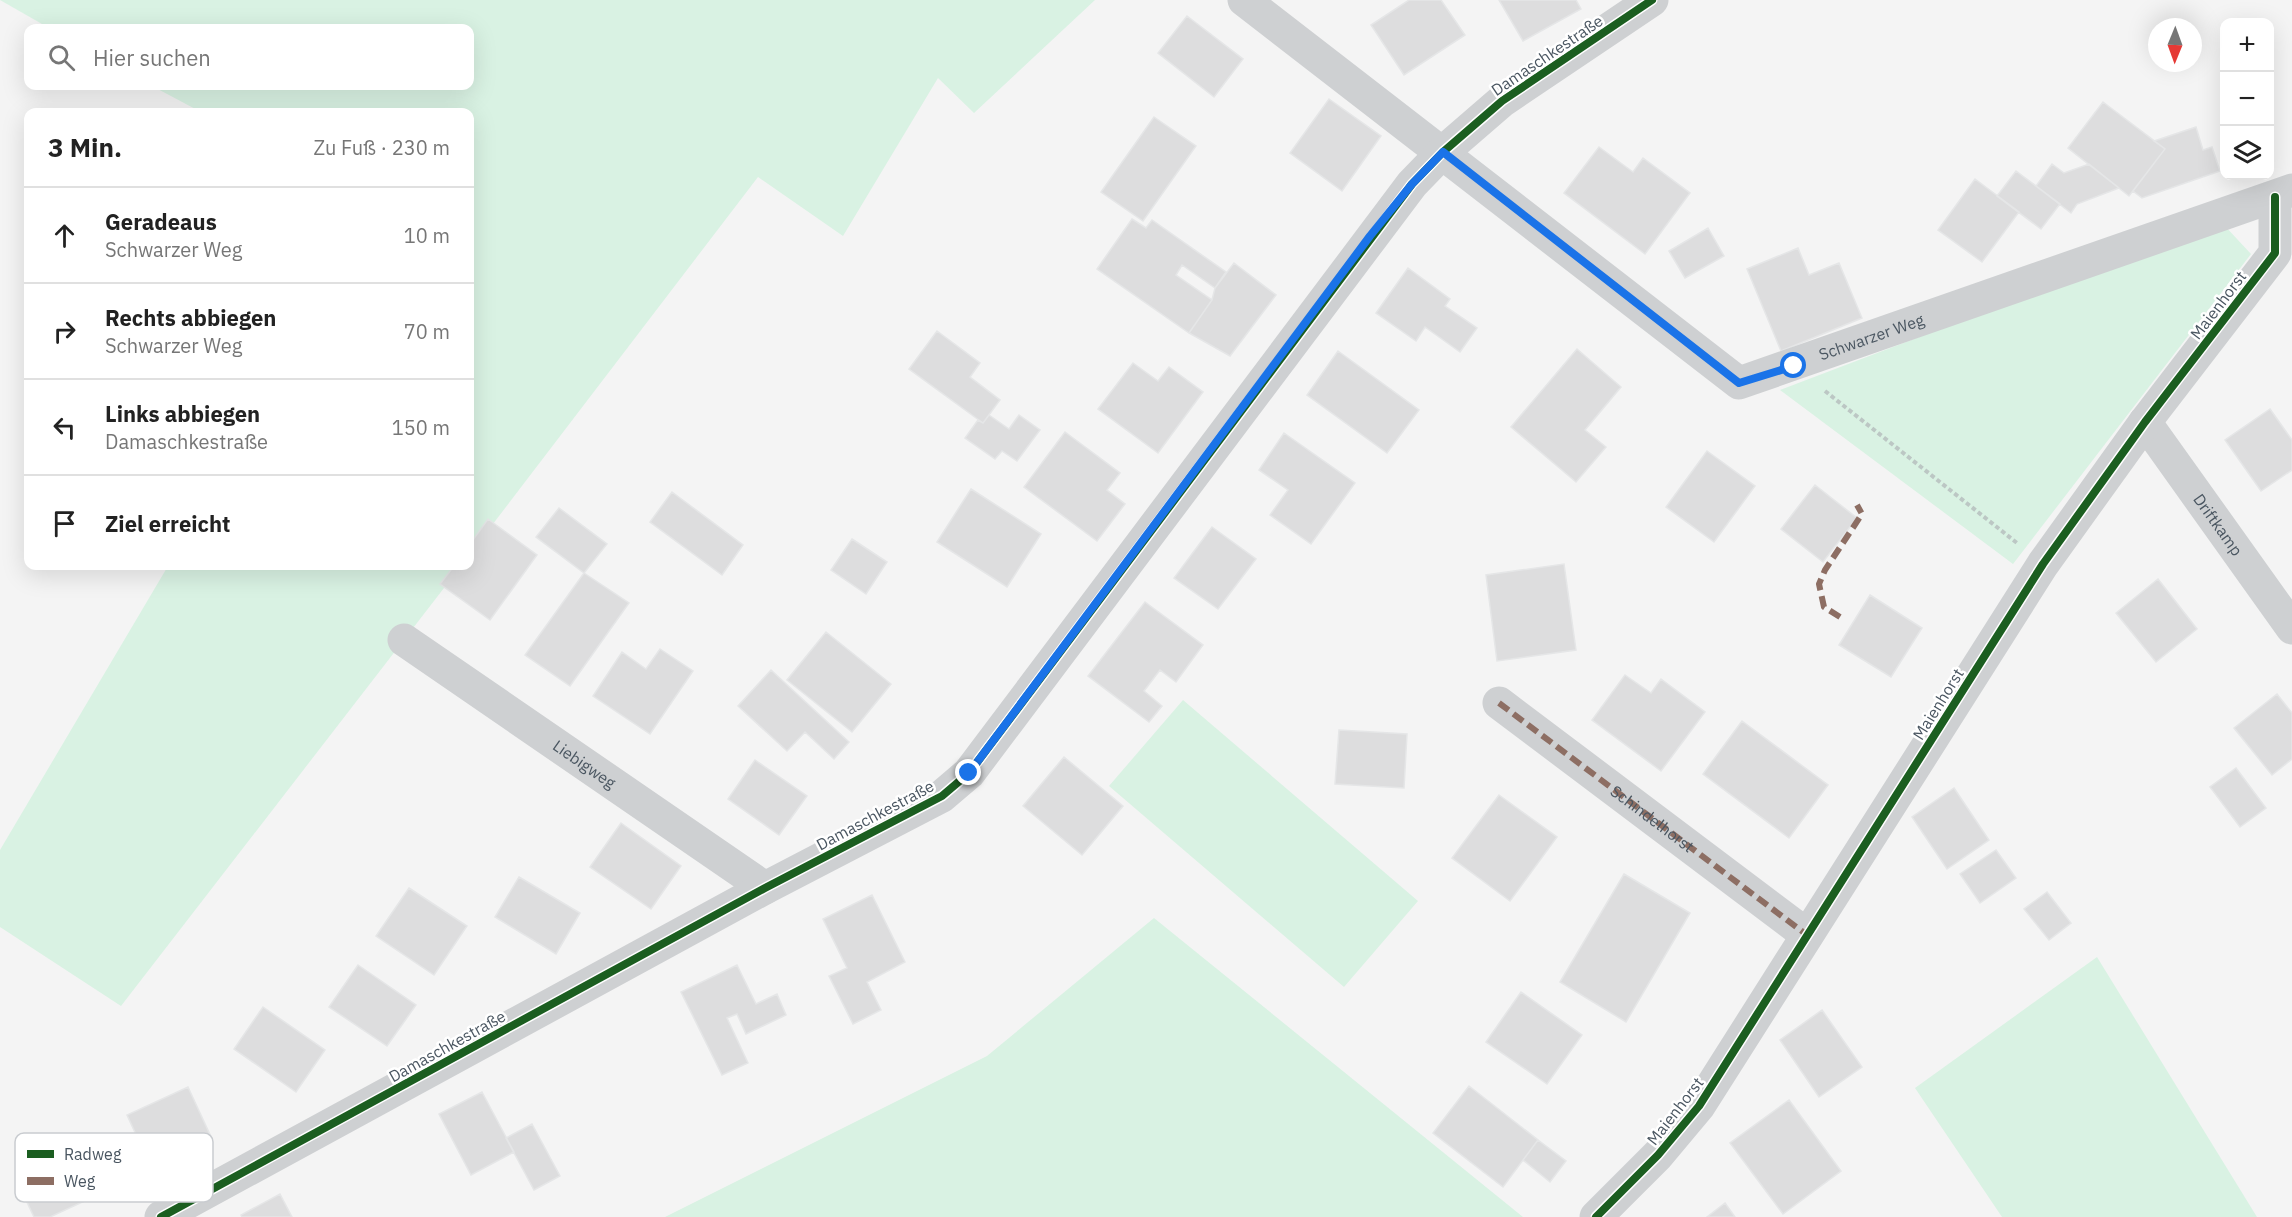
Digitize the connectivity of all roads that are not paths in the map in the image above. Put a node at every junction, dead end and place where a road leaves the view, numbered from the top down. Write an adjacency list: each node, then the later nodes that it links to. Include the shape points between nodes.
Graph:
1 (1244, 0): 3 (street)
2 (1652, 0): 3 (street, Damaschkestraße, via 1502,101)
3 (1443, 152): 4 (street, Schwarzer Weg, via 1739,383); 9 (street, Damaschkestraße, via 1370,236 969,773 942,796)
4 (2283, 194): 5 (street, Maienhorst, via 2275,253)
5 (2145, 422): 6 (street, Driftkamp); 10 (street, Maienhorst, via 2043,564)
6 (2292, 628)
7 (404, 640): 9 (street, Liebigweg)
8 (1499, 703): 10 (street, Schindelhorst)
9 (765, 888): 11 (street, Damaschkestraße)
10 (1807, 935): 14 (street, Maienhorst, via 1699,1106 1658,1155)
11 (213, 1189)
12 (189, 1202): 13 (street, Damaschkestraße)
13 (161, 1217)
14 (1596, 1217)

